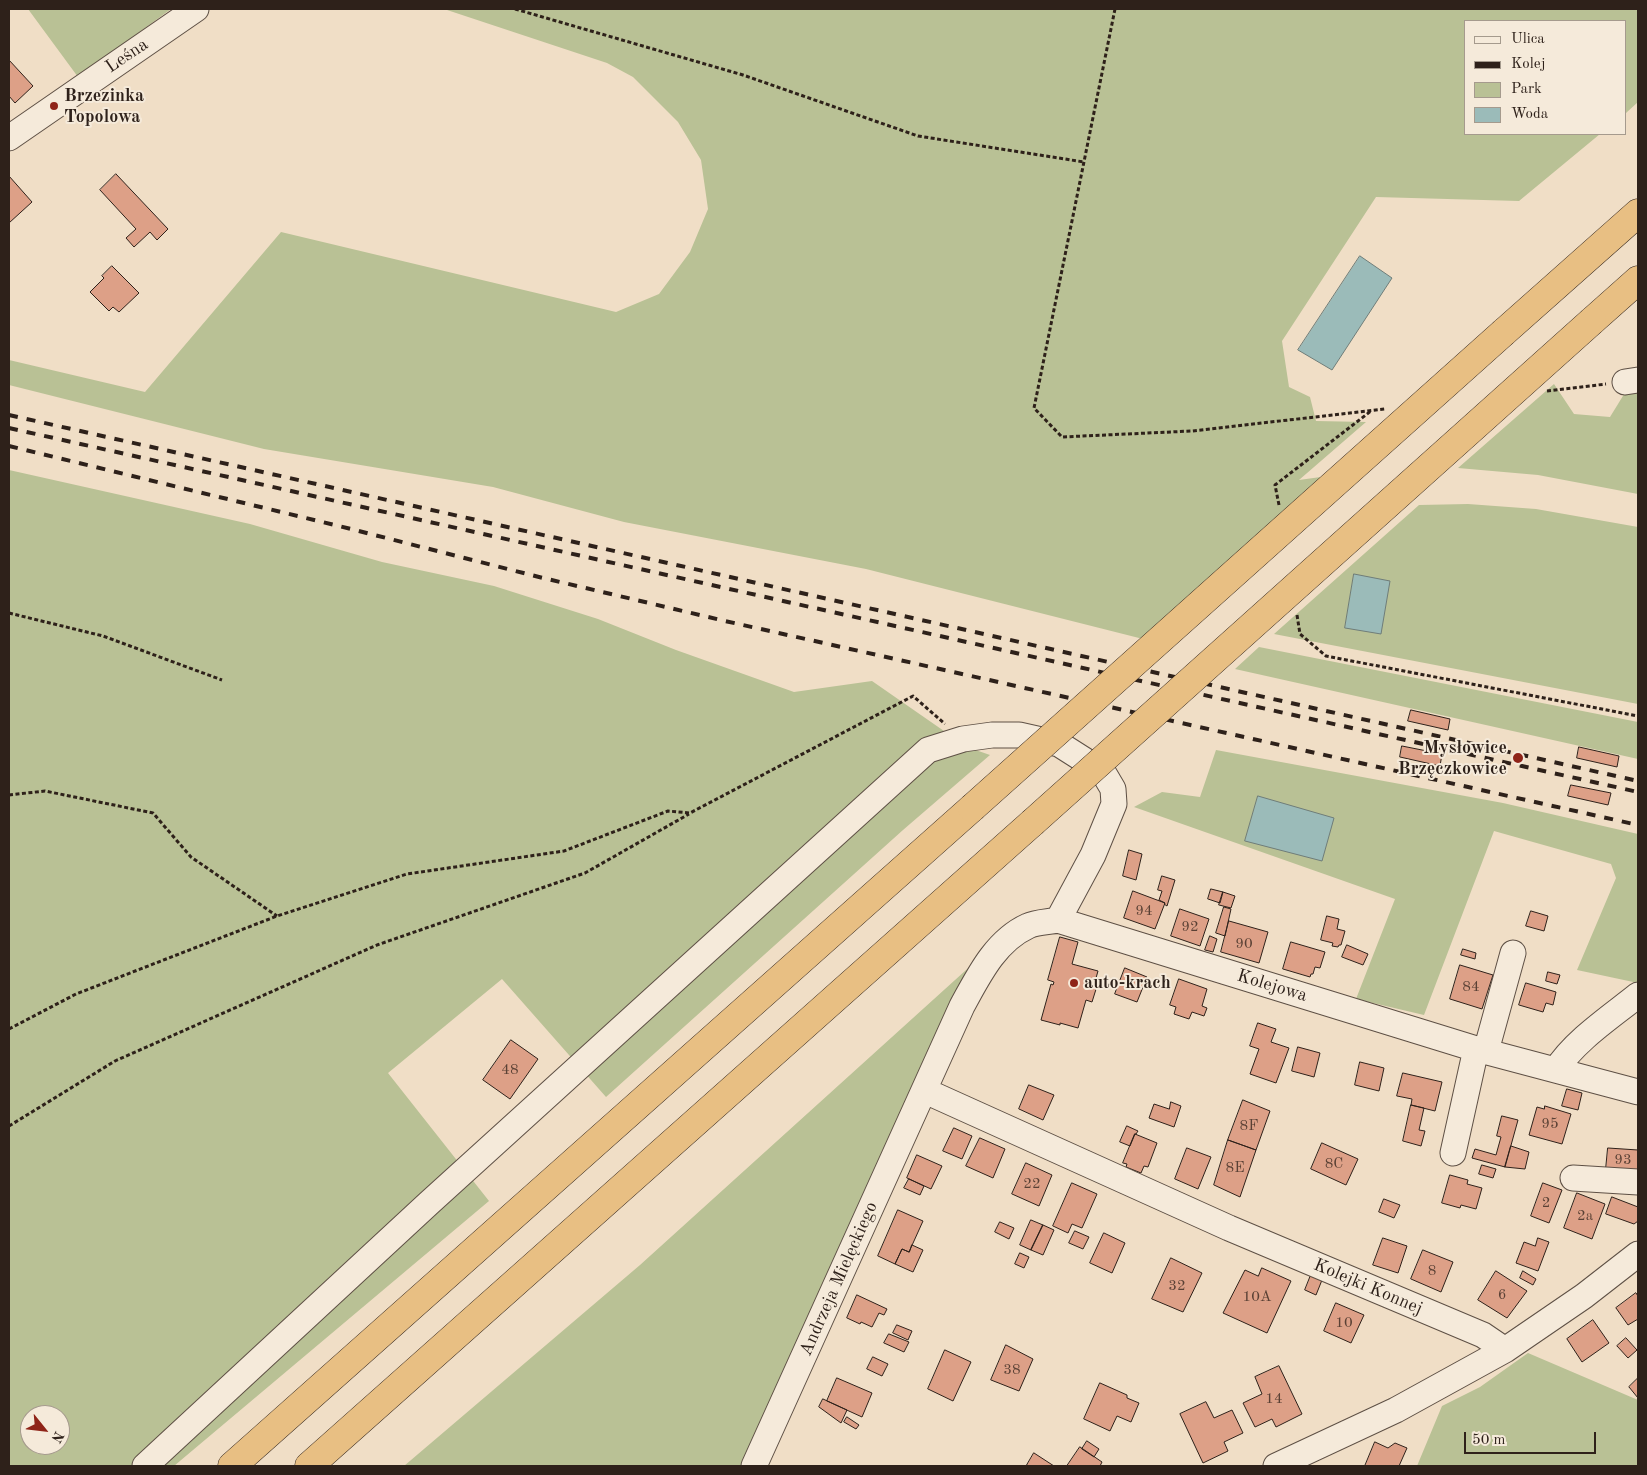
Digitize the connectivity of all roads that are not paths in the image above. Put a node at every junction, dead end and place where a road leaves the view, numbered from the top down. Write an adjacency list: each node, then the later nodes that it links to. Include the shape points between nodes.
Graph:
1 (196, 9): 2 (street, Leśna)
2 (9, 138)
3 (1638, 212): 18 (highway, bridge)
4 (1638, 280): 19 (highway, bridge)
5 (1058, 920): 8 (street, Kolejowa); 10 (street, Andrzeja Mielęckiego, via 1028,926 1003,943 980,972); 17 (street, via 1093,855 1114,804 1113,789 1103,772 1059,744 1019,735 963,738 928,750 436,1196)
6 (1513, 953): 8 (street)
7 (1638, 994): 9 (street, via 1562,1059)
8 (1481, 1050): 9 (street, Kolejowa); 12 (street)
9 (1556, 1070): 11 (street, Kolejowa)
10 (924, 1092): 16 (street, Kolejki Konnej, via 1229,1228 1482,1335); 20 (street, Andrzeja Mielęckiego)
11 (1638, 1092)
12 (1453, 1153)
13 (1573, 1178): 14 (street)
14 (1638, 1182)
15 (1638, 1254): 16 (street)
16 (1505, 1350): 21 (street, via 1396,1410)
17 (145, 1466)
18 (232, 1466)
19 (309, 1466)
20 (754, 1466)
21 (1276, 1466)

